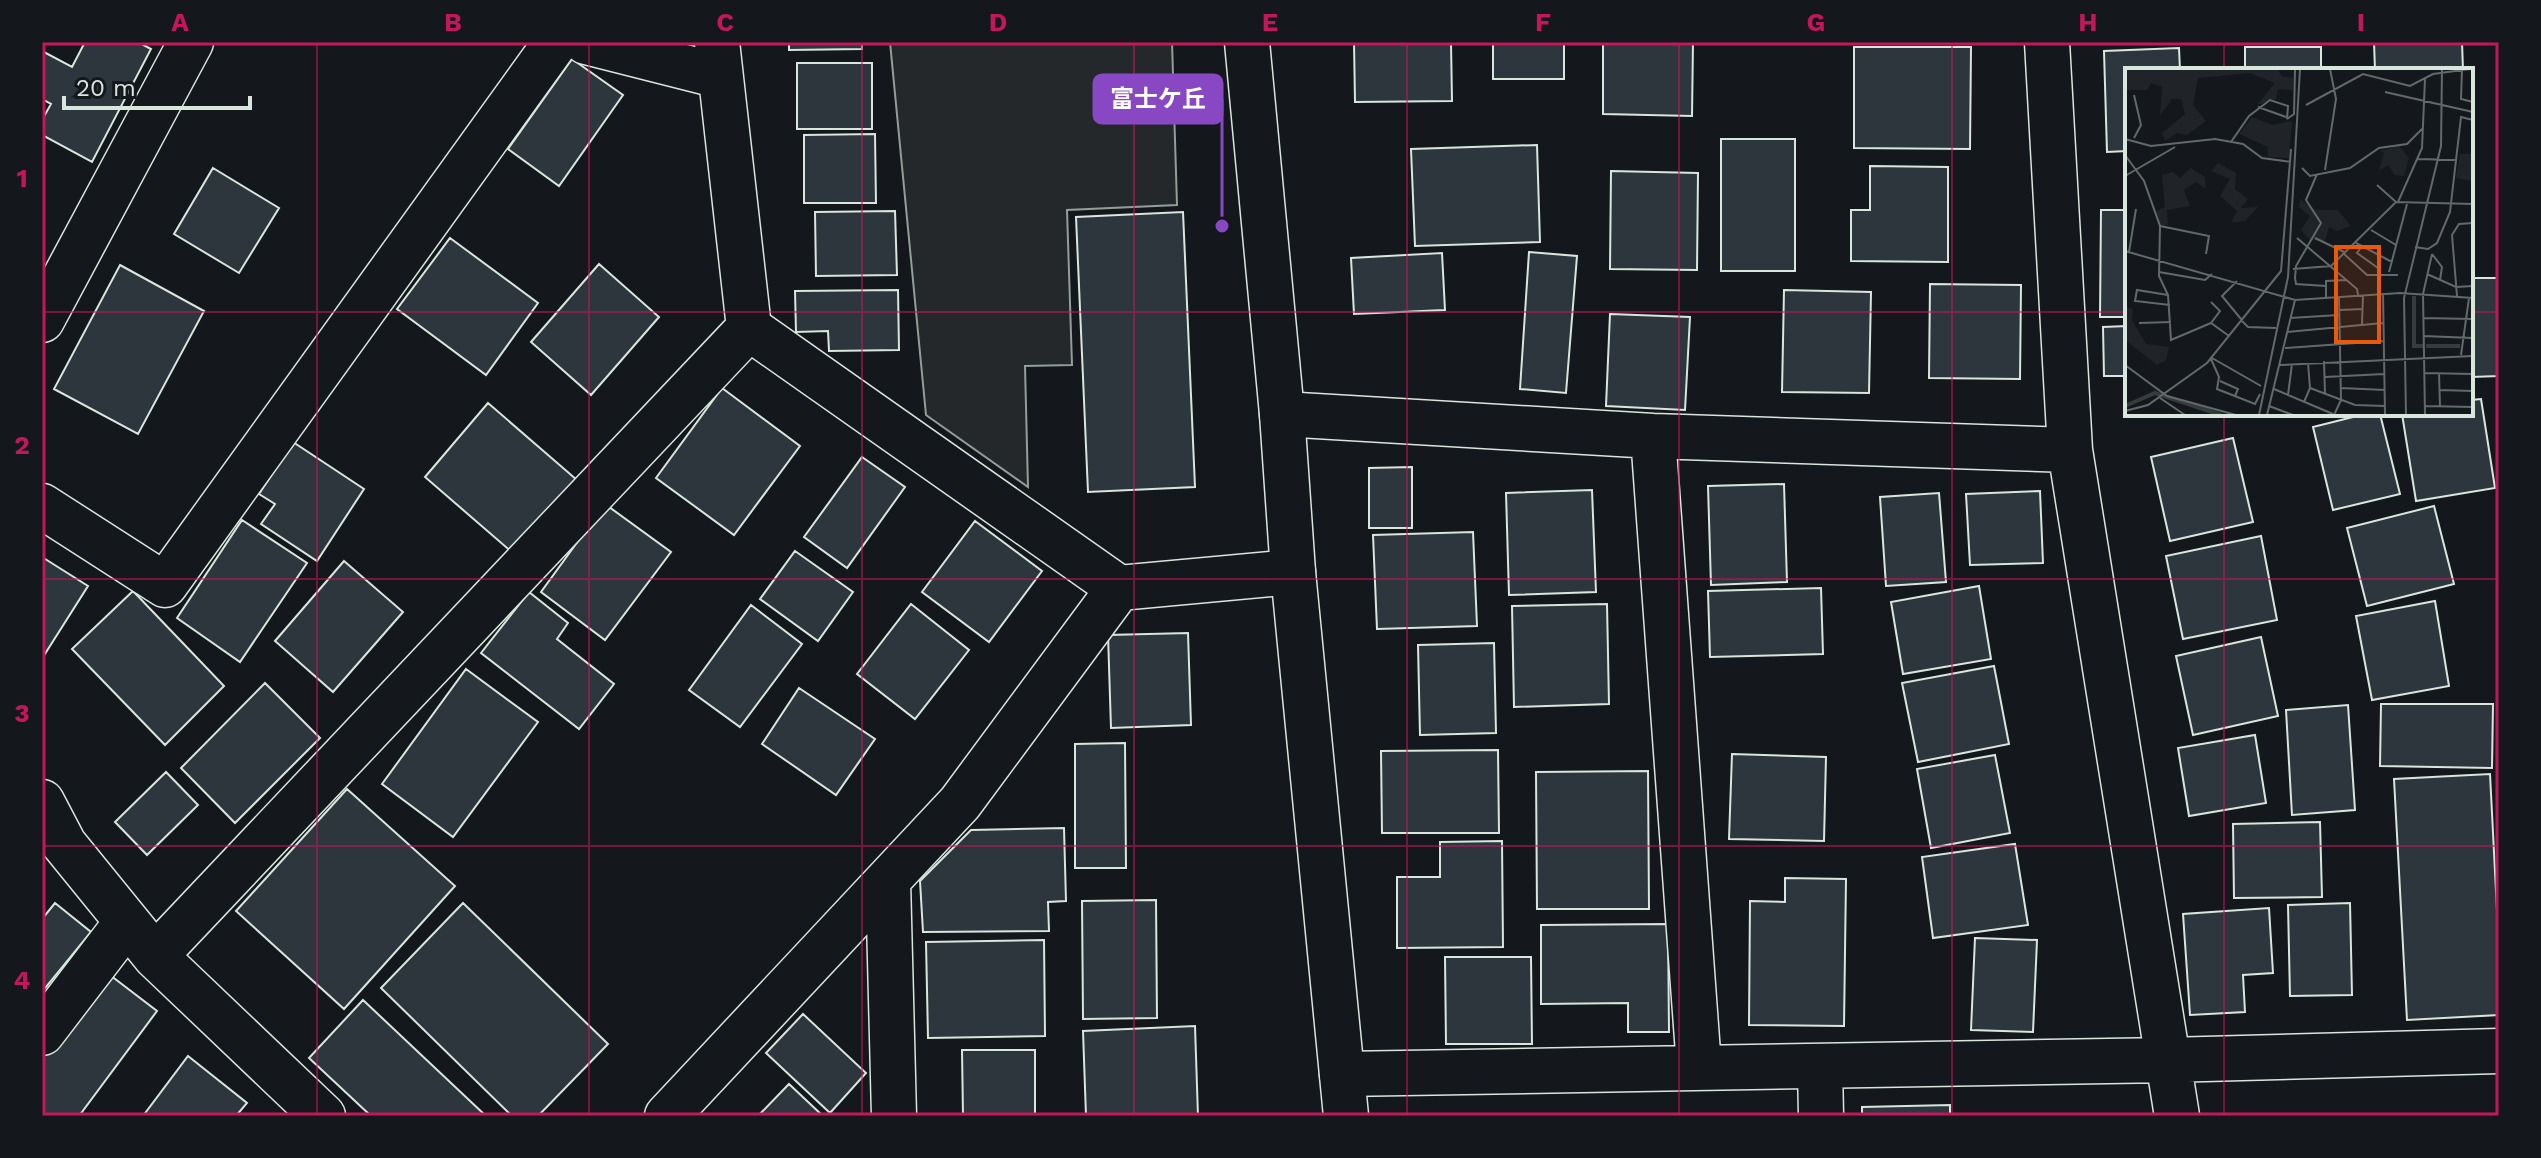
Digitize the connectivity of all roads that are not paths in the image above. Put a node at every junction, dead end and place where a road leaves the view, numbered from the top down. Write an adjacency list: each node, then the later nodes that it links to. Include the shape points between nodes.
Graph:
1 (191, 42): 7 (street)
2 (556, 42): 12 (street, via 165,585)
3 (586, 42): 6 (street)
4 (1247, 42): 9 (street)
5 (2047, 42): 11 (street)
6 (719, 59): 8 (street)
7 (42, 320)
8 (749, 328): 14 (street); 18 (street)
9 (1282, 414): 10 (street); 13 (street)
10 (1653, 436): 11 (street); 22 (street)
11 (2070, 450): 21 (street)
12 (42, 506)
13 (1293, 572): 14 (street); 24 (street)
14 (1119, 588): 16 (street, via 960,803)
15 (42, 802): 17 (street, via 64,844)
16 (888, 880): 26 (street); 27 (street)
17 (127, 922): 18 (street); 19 (street)
18 (155, 956): 25 (street)
19 (42, 1033)
20 (2499, 1051): 21 (street)
21 (2168, 1060): 23 (street); 29 (street)
22 (1699, 1067): 23 (street); 24 (street)
23 (1820, 1067): 28 (street)
24 (1344, 1095)
25 (323, 1116)
26 (667, 1116)
27 (894, 1116)
28 (1821, 1116)
29 (2177, 1116)

